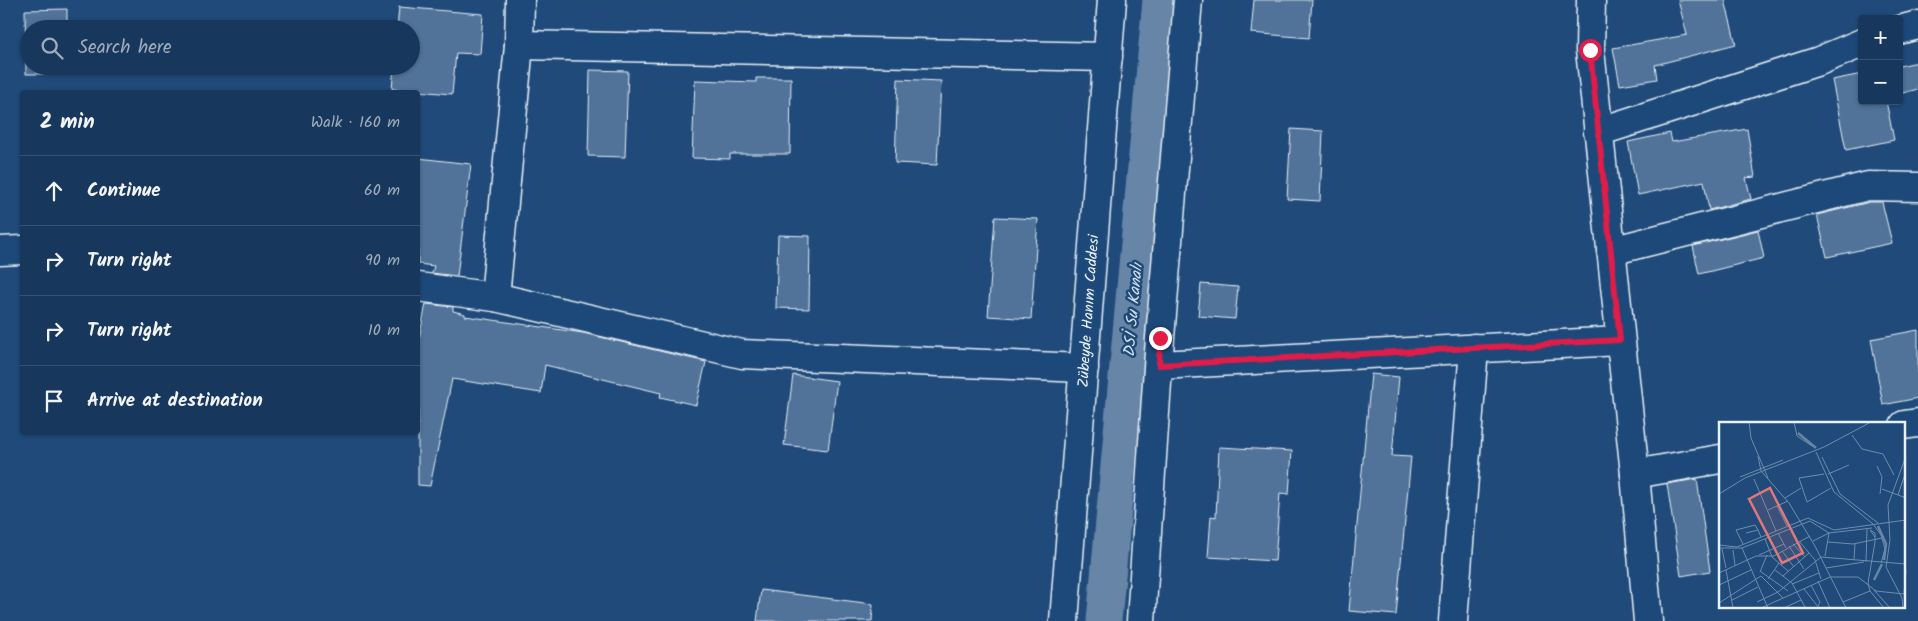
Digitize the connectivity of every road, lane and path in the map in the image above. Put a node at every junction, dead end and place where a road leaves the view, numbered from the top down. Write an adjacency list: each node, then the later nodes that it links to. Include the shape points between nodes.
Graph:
1 (520, 0): 7 (street)
2 (1112, 0): 9 (street, Zübeyde Hanım Caddesi)
3 (1188, 0): 19 (street)
4 (1591, 0): 10 (street, via 1590,50)
5 (1918, 25): 6 (street)
6 (1903, 29)
7 (519, 45): 9 (street); 16 (street)
8 (1858, 45): 10 (street, via 1820,61)
9 (1108, 57): 20 (street, Zübeyde Hanım Caddesi)
10 (1598, 132): 14 (street)
11 (1918, 186): 14 (street, via 1868,186)
12 (20, 250): 13 (street)
13 (0, 251)
14 (1611, 251): 17 (street)
15 (420, 287): 16 (street)
16 (496, 298): 20 (street, via 742,354)
17 (1620, 340): 18 (street); 22 (street)
18 (1474, 348): 19 (street); 25 (street)
19 (1159, 365): 24 (street)
20 (1084, 368): 23 (street, Zübeyde Hanım Caddesi)
21 (1719, 458): 22 (street)
22 (1635, 474): 26 (street)
23 (1064, 621)
24 (1141, 621)
25 (1453, 621)
26 (1648, 621)

